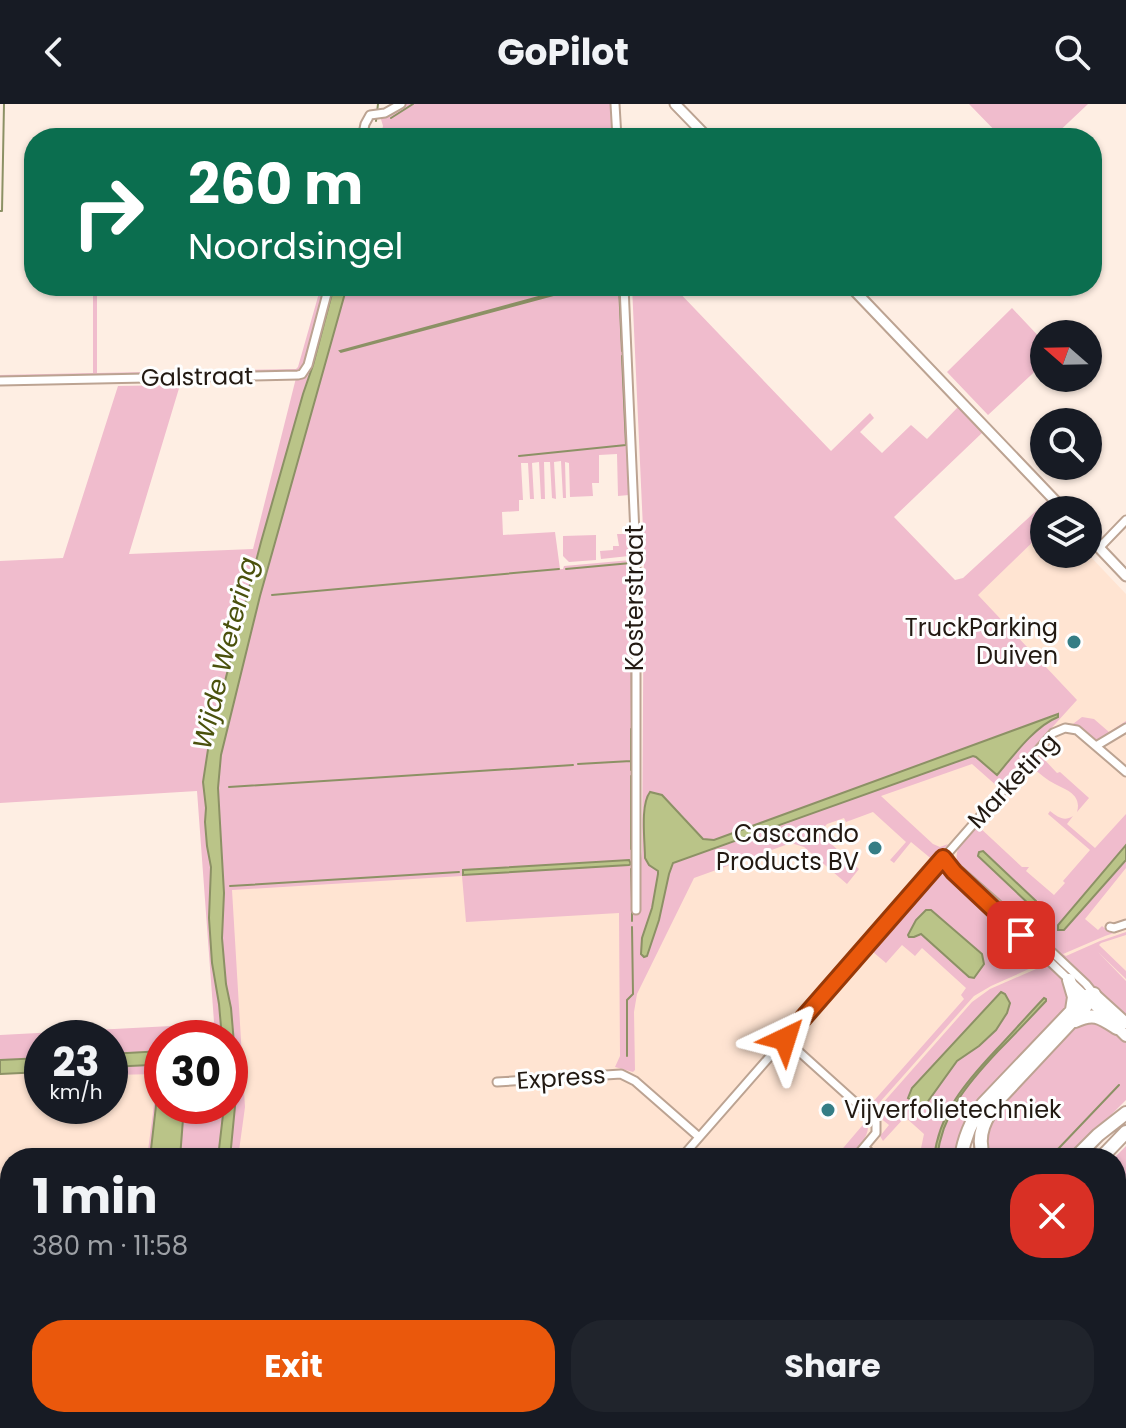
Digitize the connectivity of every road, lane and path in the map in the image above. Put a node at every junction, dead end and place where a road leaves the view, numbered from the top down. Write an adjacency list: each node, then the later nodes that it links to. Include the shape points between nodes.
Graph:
1 (401, 104): 4 (street, via 387,113 371,114)
2 (615, 104): 5 (street)
3 (675, 104): 6 (street)
4 (365, 128)
5 (616, 128)
6 (698, 128)
7 (326, 296): 10 (street, Galstraat, via 302,374)
8 (624, 296): 20 (street, Kosterstraat, via 636,557)
9 (860, 296): 11 (street)
10 (0, 381)
11 (1051, 496)
12 (1126, 520): 13 (street)
13 (1102, 545)
14 (1102, 551): 15 (street)
15 (1126, 576)
16 (1126, 728): 17 (street)
17 (1096, 746): 18 (street, Marketing); 19 (street, Marketing, via 1073,729 1053,733)
18 (1126, 772)
19 (943, 858): 23 (street); 24 (street); 27 (street, Marketing)
20 (636, 910)
21 (1126, 924): 22 (street)
22 (1110, 927)
23 (1069, 980): 24 (street); 25 (highway)
24 (1087, 993): 25 (highway); 26 (main road)
25 (1072, 1017): 26 (highway, via 1092,1016); 34 (highway, via 983,1104); 35 (highway, via 988,1114)
26 (1123, 1029)
27 (785, 1039): 31 (street, Marketing); 33 (street, via 874,1118 876,1133)
28 (497, 1082): 31 (street, Express, via 621,1074)
29 (1126, 1115): 36 (highway); 37 (highway)
30 (1126, 1132): 38 (highway)
31 (699, 1137): 32 (street, Marketing)
32 (690, 1148)
33 (865, 1148)
34 (963, 1148)
35 (981, 1148)
36 (1085, 1148)
37 (1096, 1148)
38 (1111, 1148)

